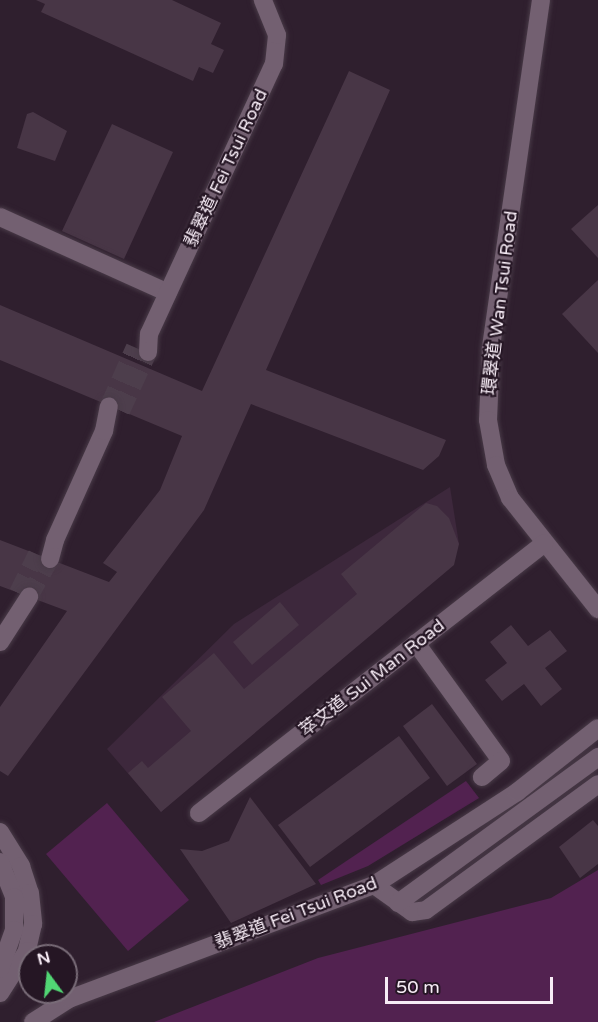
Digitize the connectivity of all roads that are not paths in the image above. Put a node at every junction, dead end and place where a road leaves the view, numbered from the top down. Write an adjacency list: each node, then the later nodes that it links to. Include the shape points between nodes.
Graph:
1 (263, 0): 4 (street, 翡翠道 Fei Tsui Road, via 277,35 273,63)
2 (541, 0): 7 (street, 環翠道 Wan Tsui Road, via 487,389 489,435 496,465 510,498)
3 (0, 217): 4 (street)
4 (168, 293): 5 (street, 翡翠道 Fei Tsui Road)
5 (144, 345)
6 (115, 409): 8 (street)
7 (544, 543): 9 (street, 環翠道 Wan Tsui Road); 12 (street, 萃文道 Sui Man Road)
8 (44, 556)
9 (598, 609)
10 (0, 624): 11 (street, via 24,595)
11 (0, 642)
12 (416, 643): 15 (street, via 507,757); 17 (street, 萃文道 Sui Man Road)
13 (598, 728): 20 (street, 翡翠道 Fei Tsui Road, via 517,792)
14 (598, 757): 21 (street)
15 (482, 777)
16 (598, 784): 21 (street, via 426,910 412,912)
17 (199, 813)
18 (0, 832): 23 (street, via 21,866 30,894 33,924 27,951)
19 (0, 862): 22 (street, via 14,897 14,930)
20 (374, 885): 21 (street); 24 (street, 翡翠道 Fei Tsui Road, via 69,999)
21 (398, 903)
22 (0, 969)
23 (0, 993)
24 (33, 1022)

